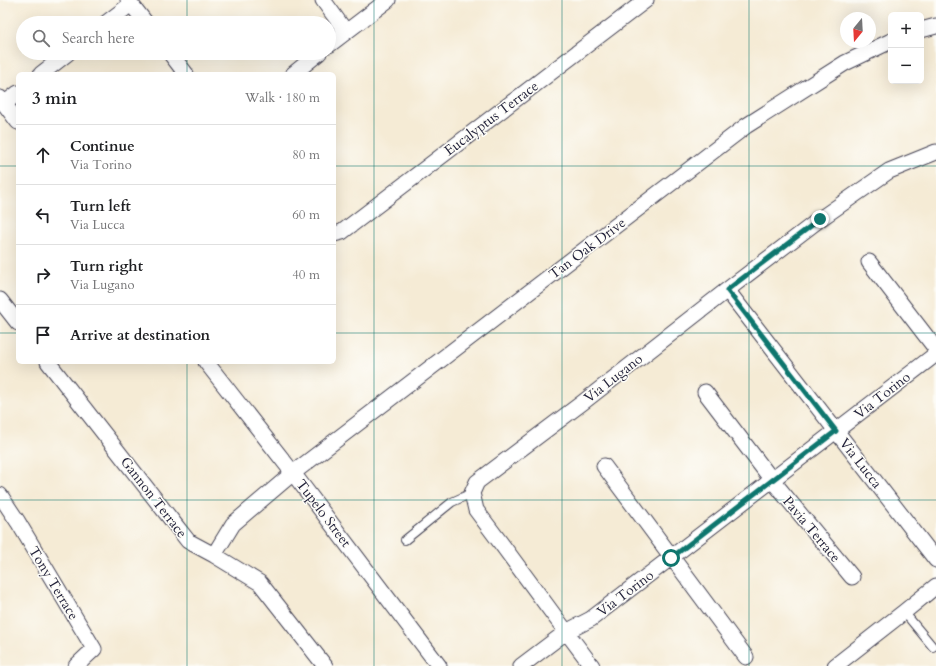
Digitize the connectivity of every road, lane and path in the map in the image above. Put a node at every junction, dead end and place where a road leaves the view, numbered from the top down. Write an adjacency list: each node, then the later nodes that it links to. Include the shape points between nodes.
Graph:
1 (323, 0): 7 (street)
2 (388, 0): 11 (street)
3 (646, 0): 24 (street, Eucalyptus Terrace, via 342,232)
4 (129, 2): 5 (street); 6 (street)
5 (114, 16)
6 (140, 16)
7 (334, 16)
8 (336, 18): 11 (street)
9 (936, 26): 10 (street)
10 (924, 29)
11 (346, 32): 12 (street)
12 (336, 40)
13 (888, 42): 36 (street, Tan Oak Drive, via 845,63 746,126)
14 (59, 60): 17 (street)
15 (175, 60): 18 (street)
16 (310, 60): 19 (street)
17 (44, 72)
18 (184, 72)
19 (295, 72)
20 (16, 94): 21 (street)
21 (2, 101): 22 (street)
22 (16, 119)
23 (936, 152): 26 (street, Via Lugano, via 889,171 820,219)
24 (336, 234)
25 (869, 262): 29 (street)
26 (727, 290): 34 (street, Via Lucca); 38 (street, Via Lugano, via 477,482)
27 (0, 300): 28 (street)
28 (16, 320)
29 (936, 349)
30 (936, 354): 34 (street, Via Torino)
31 (50, 364): 41 (street, Gannon Terrace, via 188,541)
32 (208, 364): 36 (street, Tupelo Street)
33 (705, 392): 37 (street, Pavia Terrace)
34 (836, 431): 37 (street, Via Torino); 43 (street, Via Lucca)
35 (604, 466): 42 (street)
36 (293, 472): 41 (street, Tan Oak Drive, via 233,524); 52 (street, Tupelo Street)
37 (772, 480): 42 (street, Via Torino); 44 (street, Pavia Terrace)
38 (472, 493): 40 (lane, via 452,502); 47 (street, via 476,510)
39 (0, 496): 50 (street, Tony Terrace, via 94,649)
40 (404, 540)
41 (214, 555): 51 (street, Gannon Terrace, via 260,583)
42 (671, 558): 47 (street, Via Torino, via 591,619); 49 (street)
43 (936, 560)
44 (852, 577)
45 (936, 586): 46 (street)
46 (904, 612): 48 (lane); 55 (street)
47 (566, 632): 53 (street, Via Torino); 54 (street)
48 (933, 647)
49 (746, 657)
50 (76, 666)
51 (325, 666)
52 (440, 666)
53 (521, 666)
54 (592, 666)
55 (834, 666)

